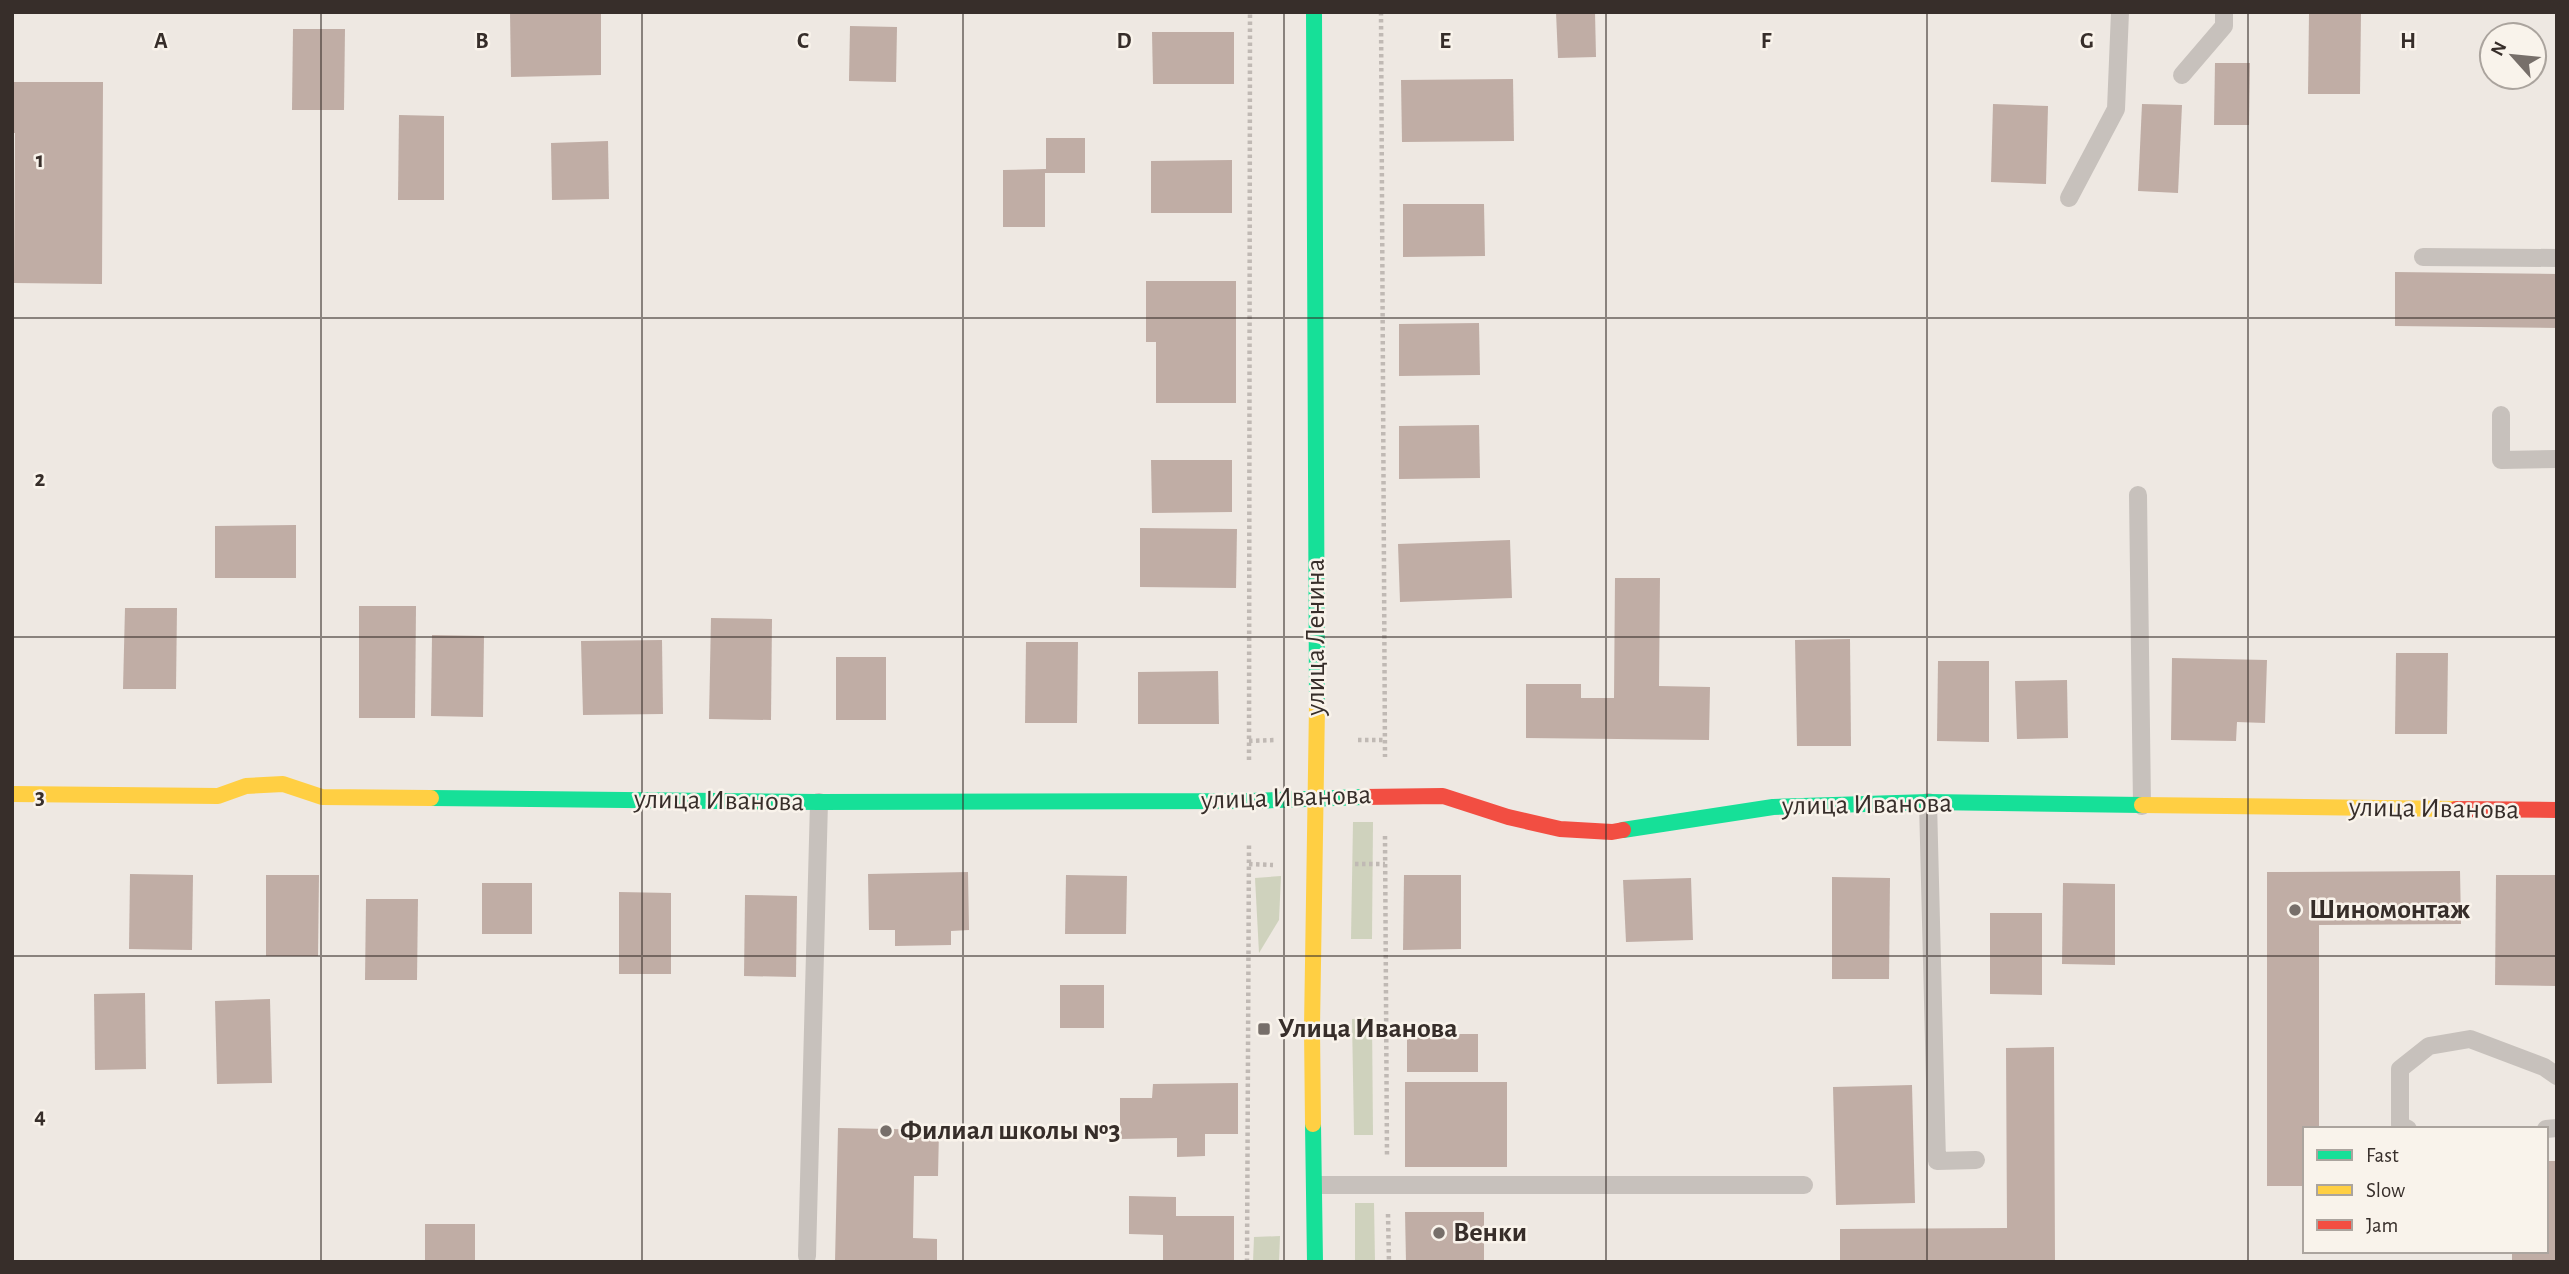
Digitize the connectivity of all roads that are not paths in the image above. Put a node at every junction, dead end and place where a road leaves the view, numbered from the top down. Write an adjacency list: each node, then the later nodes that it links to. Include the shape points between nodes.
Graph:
1 (1314, 12): 12 (street, улица Ленина)
2 (2120, 12): 5 (lane, via 2116,110)
3 (2224, 12): 4 (lane, via 2224,26)
4 (2182, 75)
5 (2069, 198)
6 (2423, 257): 7 (lane)
7 (2557, 258)
8 (2501, 415): 9 (lane, via 2501,460)
9 (2557, 459)
10 (2138, 495): 15 (lane)
11 (12, 794): 13 (street, улица Иванова, via 218,796 246,786 283,784 322,797)
12 (1316, 797): 13 (street, улица Иванова); 14 (street, улица Иванова, via 1443,796 1560,829 1612,832 1773,807); 20 (street, улица Ленина)
13 (819, 802): 22 (lane)
14 (1928, 802): 15 (street, улица Иванова); 19 (lane, via 1937,1161)
15 (2142, 806): 16 (street, улица Иванова)
16 (2557, 810)
17 (2557, 1076): 18 (lane, via 2469,1039 2429,1046 2400,1069 2400,1125)
18 (2404, 1127)
19 (1976, 1160)
20 (1315, 1185): 21 (lane); 23 (street, улица Ленина)
21 (1804, 1185)
22 (807, 1256)
23 (1315, 1262)

